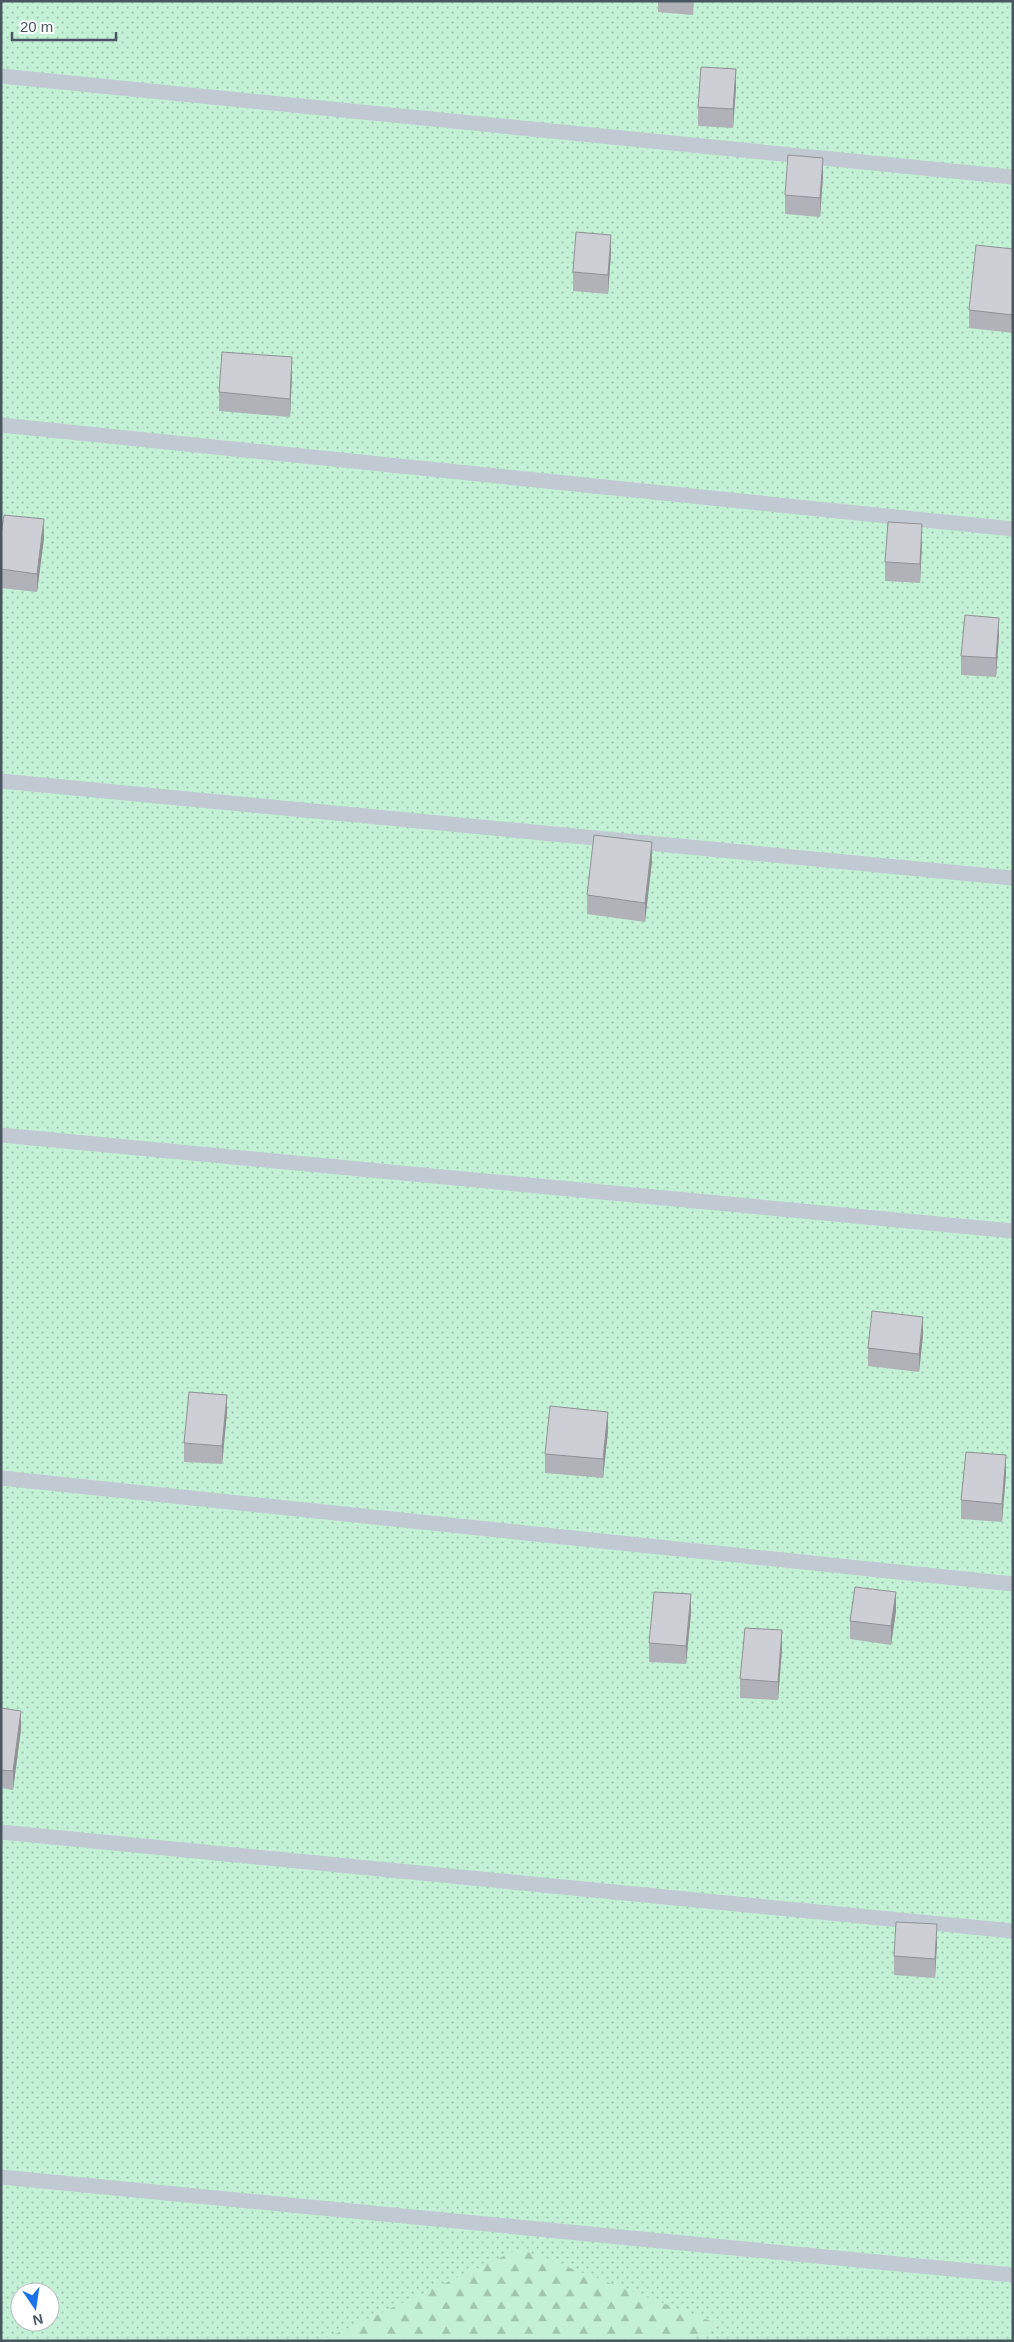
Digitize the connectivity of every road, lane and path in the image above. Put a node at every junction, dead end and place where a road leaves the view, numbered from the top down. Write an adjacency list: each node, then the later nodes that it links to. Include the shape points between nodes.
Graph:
1 (1, 76): 2 (lane)
2 (1013, 177)
3 (1, 425): 4 (lane)
4 (1013, 529)
5 (1, 782): 6 (lane)
6 (1013, 878)
7 (1, 1135): 8 (lane)
8 (1013, 1231)
9 (1, 1478): 10 (lane)
10 (1013, 1584)
11 (1, 1832): 12 (lane)
12 (1013, 1931)
13 (1, 2177): 14 (lane)
14 (1013, 2275)

